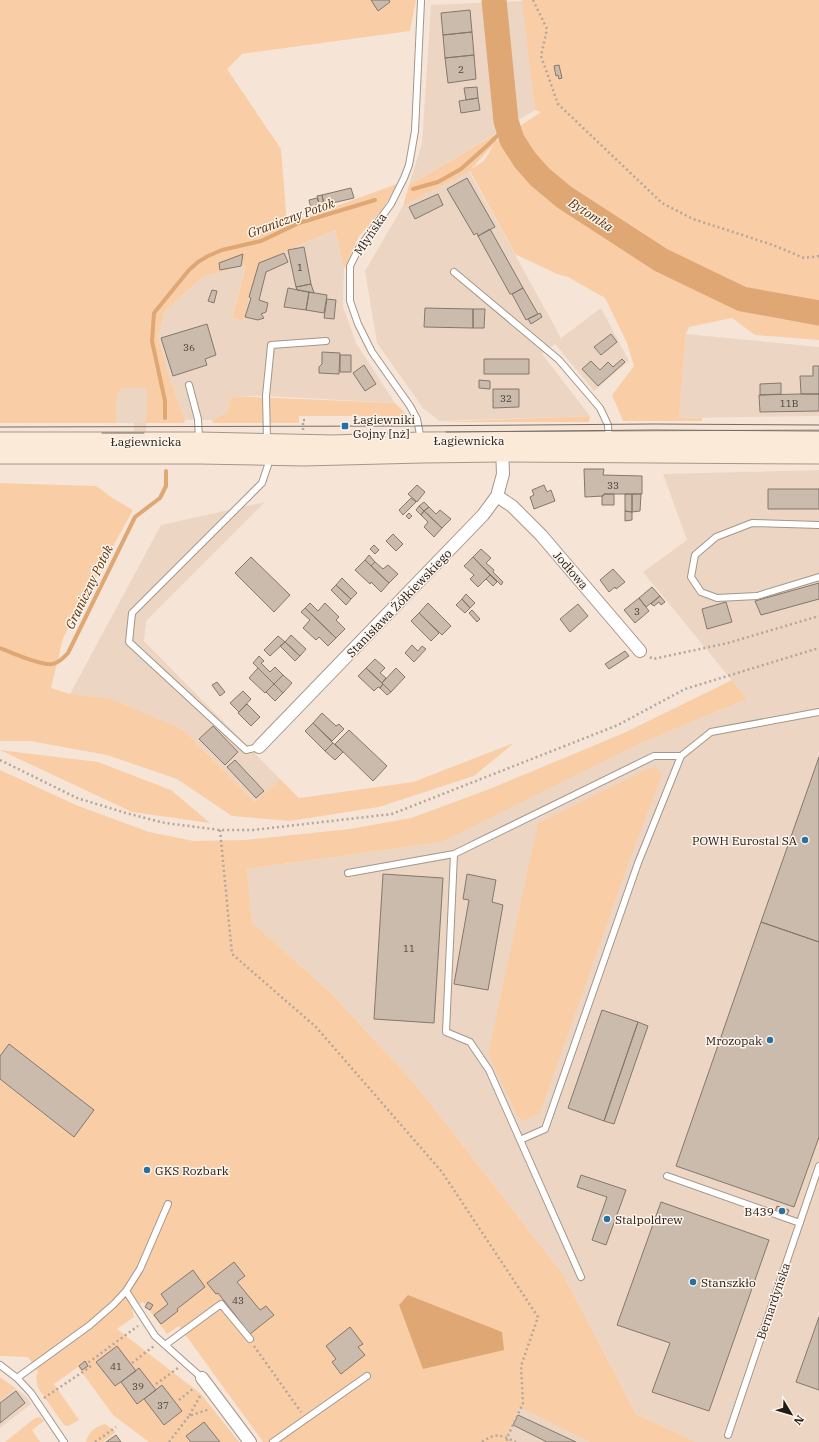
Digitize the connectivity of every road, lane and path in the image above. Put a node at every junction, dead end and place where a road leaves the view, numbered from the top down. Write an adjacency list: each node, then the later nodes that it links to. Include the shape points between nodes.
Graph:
1 (533, 0): 3 (path, via 547,29 541,56 558,104 662,203 693,219 804,258)
2 (422, 1): 10 (lane, Młyńska, via 414,131 408,165 391,204 359,248 350,266 350,301 372,352 417,419)
3 (819, 256)
4 (454, 272): 9 (lane, via 560,360 600,408 608,425)
5 (326, 341): 13 (lane, via 271,345 266,396)
6 (189, 385): 12 (lane, via 198,419)
7 (819, 439): 9 (main road, Łagiewnicka)
8 (0, 441): 12 (main road, Łagiewnicka)
9 (609, 446): 11 (main road, Łagiewnicka); 15 (main road, Łagiewnicka)
10 (422, 447): 11 (main road, Łagiewnicka); 13 (main road, Łagiewnicka, via 333,444)
11 (502, 447): 16 (street, Stanisława Żółkiewskiego, via 503,474)
12 (199, 448): 13 (main road, Łagiewnicka); 14 (main road, Łagiewnicka)
13 (267, 449): 23 (lane, via 268,465 262,483 132,612 129,642 246,750)
14 (0, 455)
15 (819, 455)
16 (496, 496): 21 (street, Jodłowa, via 512,506 541,535); 23 (street, Stanisława Żółkiewskiego, via 483,515)
17 (819, 525): 18 (lane, via 752,523 716,536 695,555 691,576 701,592 717,598 757,596)
18 (819, 577)
19 (819, 616): 21 (path, via 728,643 653,659)
20 (819, 648): 26 (path, via 685,689 618,725 392,814 253,830)
21 (640, 651)
22 (819, 712): 24 (lane, via 711,732)
23 (259, 747)
24 (681, 756): 27 (lane, via 654,756); 29 (lane, via 638,863 544,1129)
25 (0, 760): 26 (path, via 77,798 165,823)
26 (220, 830): 53 (path, via 232,954 316,1027 442,1172 538,1317 522,1366 523,1402)
27 (454, 854): 28 (lane); 29 (lane, via 446,1032 470,1042 489,1070)
28 (348, 873)
29 (520, 1140): 34 (lane)
30 (819, 1166): 33 (lane, Bernardyńska)
31 (667, 1176): 33 (lane)
32 (168, 1204): 35 (lane, via 140,1269)
33 (800, 1223): 52 (lane, Bernardyńska)
34 (581, 1277)
35 (126, 1291): 36 (lane); 43 (lane, via 90,1325)
36 (145, 1321): 38 (lane); 47 (path, via 89,1362 90,1367)
37 (250, 1339): 38 (lane, via 221,1304); 50 (path)
38 (163, 1343): 39 (path); 40 (lane)
39 (132, 1363)
40 (185, 1363): 44 (lane); 45 (path)
41 (0, 1365): 43 (lane)
42 (367, 1376): 50 (lane)
43 (17, 1378): 47 (lane)
44 (204, 1380): 46 (path); 48 (street); 49 (path)
45 (156, 1384)
46 (179, 1400)
47 (37, 1403): 54 (lane)
48 (227, 1411): 49 (path, via 214,1408); 57 (street)
49 (189, 1416): 56 (path)
50 (305, 1419): 58 (lane)
51 (116, 1427): 55 (path)
52 (728, 1435)
53 (507, 1440): 59 (path, via 497,1435); 60 (path)
54 (64, 1442)
55 (95, 1442)
56 (169, 1442)
57 (250, 1442)
58 (273, 1442)
59 (482, 1442)
60 (516, 1442)

